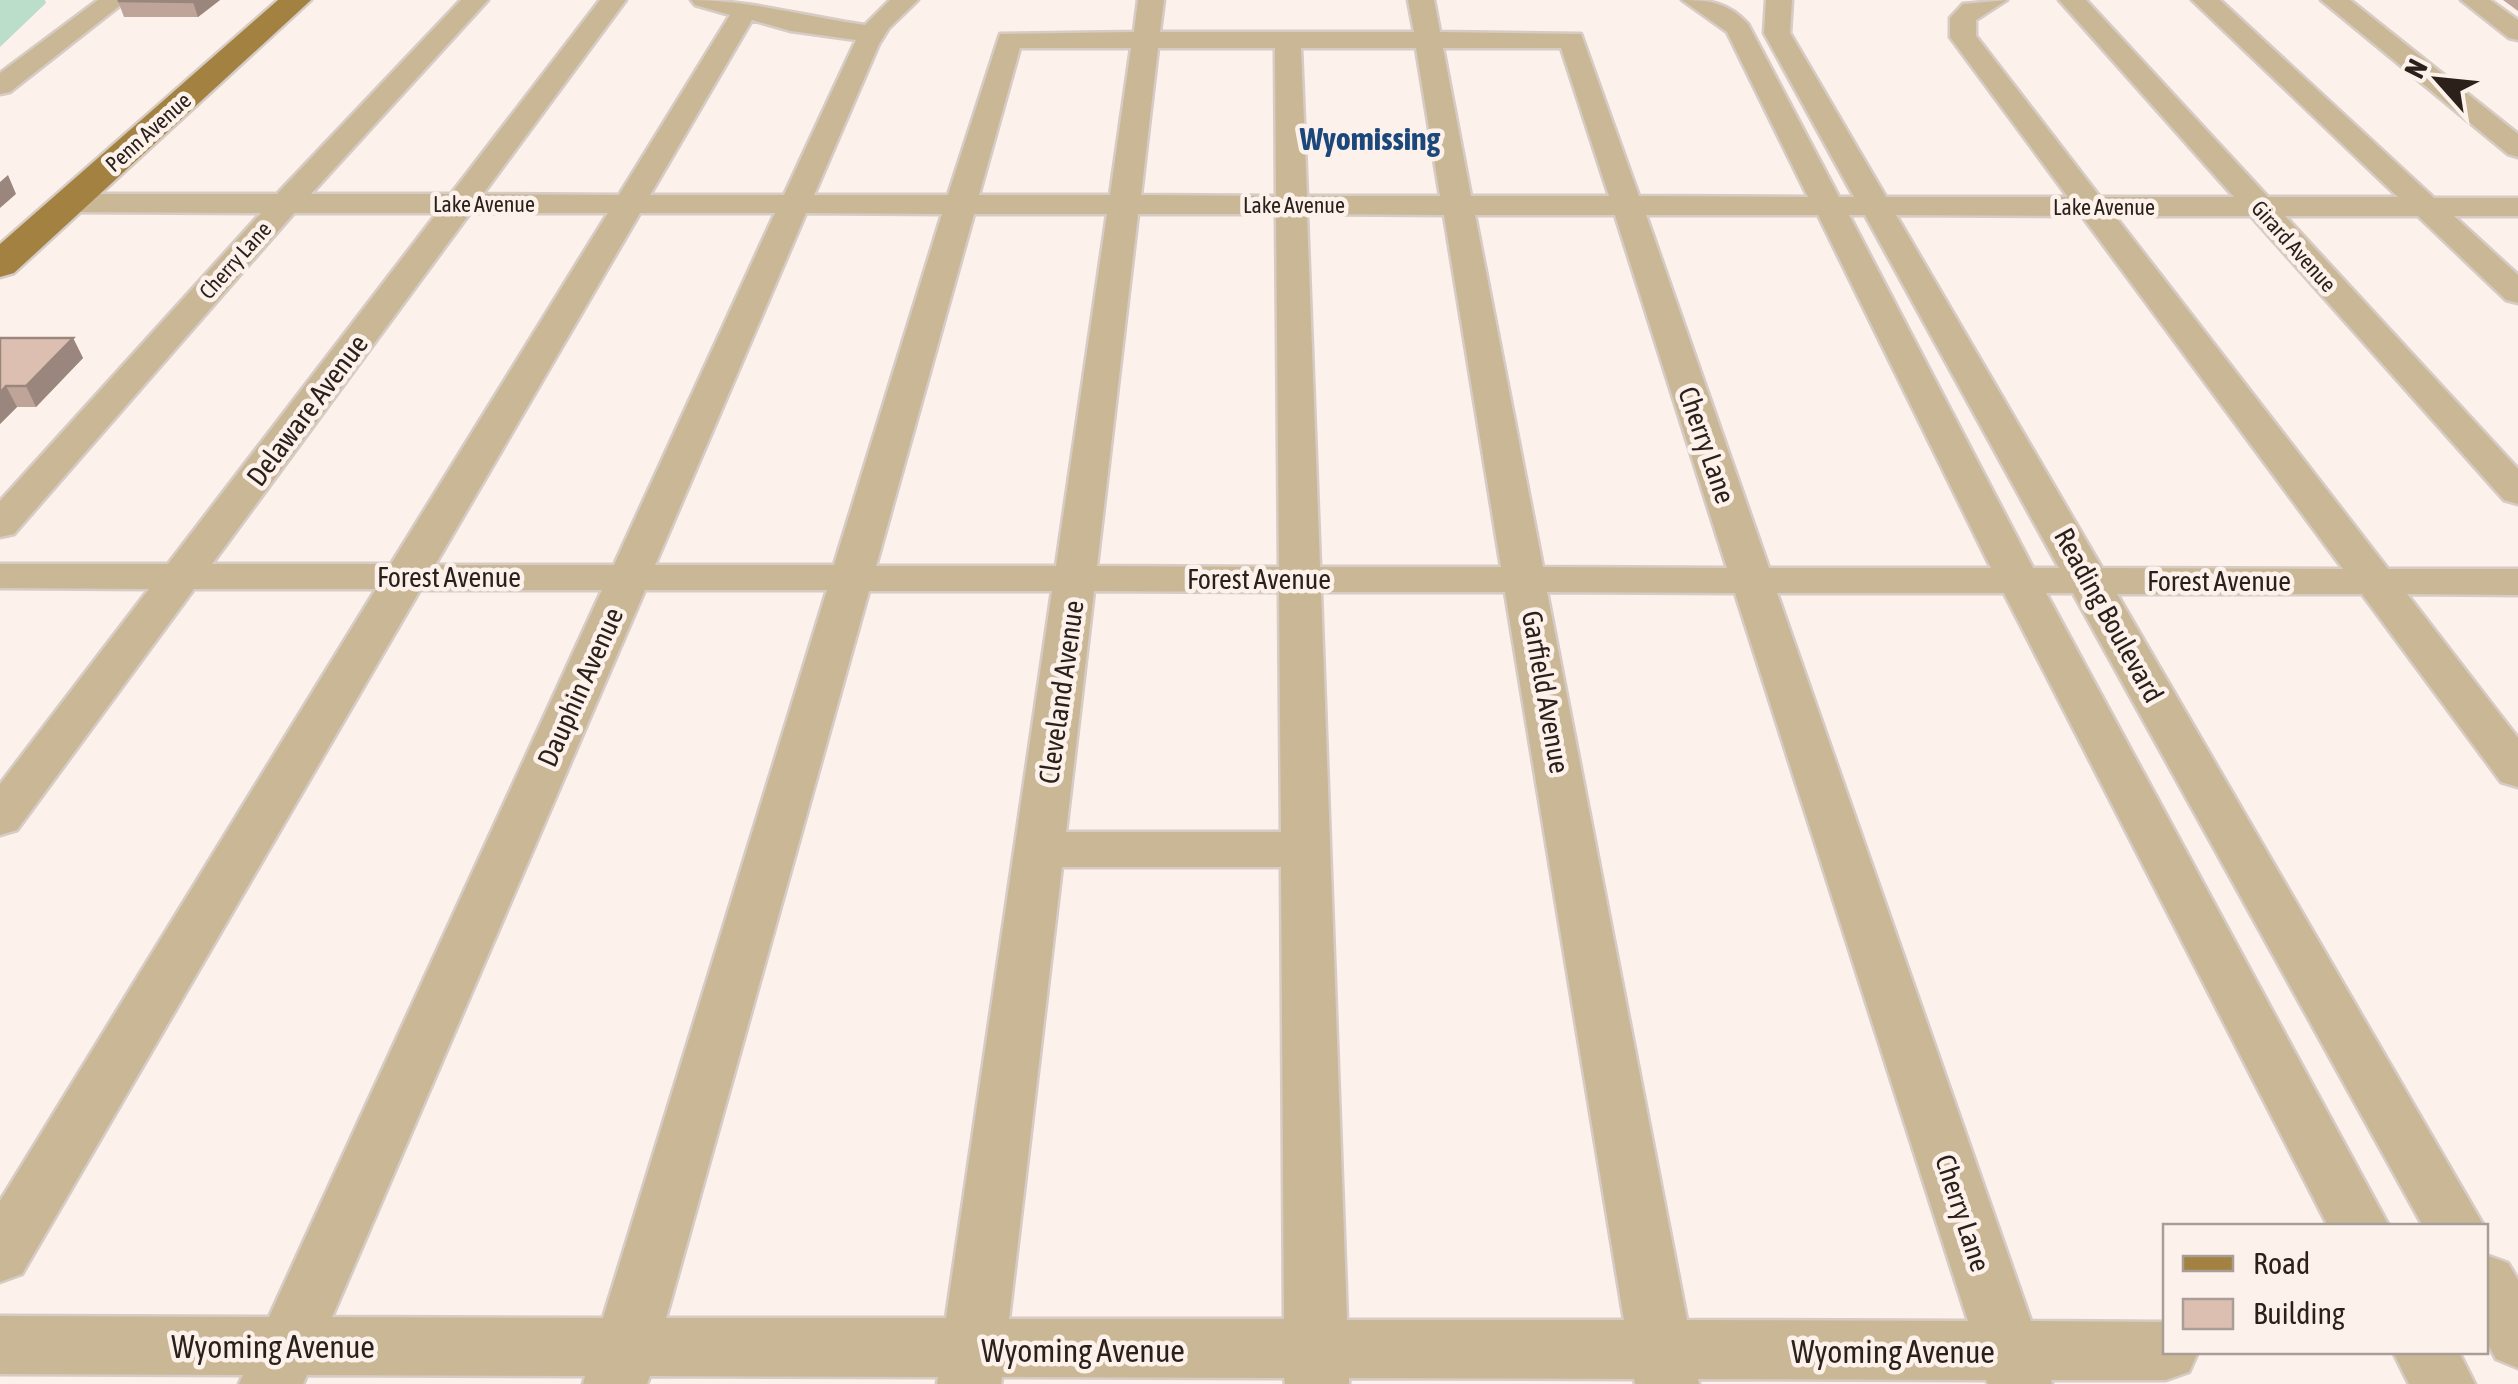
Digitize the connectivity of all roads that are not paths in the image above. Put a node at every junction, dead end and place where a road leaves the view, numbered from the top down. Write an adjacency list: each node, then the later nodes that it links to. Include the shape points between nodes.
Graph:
1 (114, 0): 19 (street)
2 (296, 0): 22 (main road, Penn Avenue)
3 (474, 0): 21 (street, Cherry Lane)
4 (613, 0): 23 (street, Delaware Avenue)
5 (905, 0): 17 (street, Dauphin Avenue)
6 (1695, 0): 31 (street, via 1739,29)
7 (1779, 0): 32 (street, Reading Boulevard, via 1778,33)
8 (1994, 0): 33 (street, via 1963,18 1963,37)
9 (2072, 0): 34 (street, Girard Avenue)
10 (2205, 0): 35 (street)
11 (2334, 0): 20 (street)
12 (2474, 0): 16 (street)
13 (724, 6): 17 (street); 24 (street)
14 (1149, 20): 18 (street, Cherry Lane); 26 (street, Cherry Lane, via 1009,40); 27 (street, Cleveland Avenue)
15 (1424, 20): 18 (street, Cherry Lane); 28 (street, Garfield Avenue); 30 (street, Cherry Lane, via 1572,40)
16 (2518, 32)
17 (872, 34): 25 (street, Dauphin Avenue)
18 (1288, 40): 29 (street)
19 (0, 86)
20 (2518, 148)
21 (288, 202): 22 (street, Lake Avenue); 23 (street, Lake Avenue); 40 (street, Cherry Lane)
22 (69, 203): 37 (main road, Penn Avenue)
23 (462, 204): 24 (street, Lake Avenue); 42 (street, Delaware Avenue)
24 (629, 204): 25 (street, Lake Avenue); 43 (street)
25 (794, 204): 26 (street, Lake Avenue); 44 (street, Dauphin Avenue)
26 (960, 205): 27 (street, Lake Avenue); 45 (street)
27 (1126, 205): 29 (street, Lake Avenue); 46 (street, Cleveland Avenue)
28 (1457, 205): 29 (street, Lake Avenue); 30 (street, Lake Avenue); 48 (street, Garfield Avenue)
29 (1292, 206): 47 (street)
30 (1627, 206): 31 (street, Lake Avenue); 51 (street, Cherry Lane)
31 (1830, 207): 32 (street, Lake Avenue); 49 (street)
32 (1878, 207): 33 (street, Lake Avenue); 50 (street, Reading Boulevard)
33 (2089, 207): 34 (street, Lake Avenue); 52 (street)
34 (2259, 207): 35 (street, Lake Avenue); 39 (street, Girard Avenue)
35 (2426, 207): 36 (street, Lake Avenue); 38 (street)
36 (2518, 207)
37 (8, 251)
38 (2518, 293)
39 (2518, 492)
40 (0, 525)
41 (0, 576): 42 (street, Forest Avenue)
42 (182, 576): 43 (street, Forest Avenue); 55 (street, Delaware Avenue)
43 (406, 576): 44 (street, Forest Avenue); 60 (street)
44 (629, 577): 45 (street, Forest Avenue); 69 (street, Dauphin Avenue)
45 (852, 578): 46 (street, Forest Avenue); 68 (street)
46 (1077, 578): 47 (street, Forest Avenue); 56 (street, Cleveland Avenue)
47 (1298, 579): 48 (street, Forest Avenue); 57 (street)
48 (1526, 580): 51 (street, Forest Avenue); 72 (street, Garfield Avenue)
49 (2018, 580): 50 (street, Forest Avenue); 51 (street, Forest Avenue); 58 (street)
50 (2090, 580): 52 (street, Forest Avenue); 59 (street, Reading Boulevard)
51 (1753, 581): 73 (street, Cherry Lane)
52 (2374, 582): 53 (street, Forest Avenue); 54 (street)
53 (2518, 582)
54 (2518, 771)
55 (0, 818)
56 (1040, 849): 57 (street); 70 (street, Cleveland Avenue)
57 (1305, 850): 71 (street)
58 (2358, 1224)
59 (2453, 1224)
60 (0, 1255)
61 (2488, 1286): 62 (street)
62 (2518, 1339)
63 (0, 1345): 69 (street, Wyoming Avenue)
64 (2488, 1348): 65 (street)
65 (2518, 1348)
66 (2163, 1351): 73 (street, Wyoming Avenue)
67 (2426, 1354): 74 (street)
68 (621, 1365): 69 (street, Wyoming Avenue); 70 (street, Wyoming Avenue)
69 (279, 1366)
70 (971, 1367): 71 (street, Wyoming Avenue)
71 (1317, 1367): 72 (street, Wyoming Avenue)
72 (1664, 1367): 73 (street, Wyoming Avenue)
73 (2014, 1368)
74 (2442, 1384)

